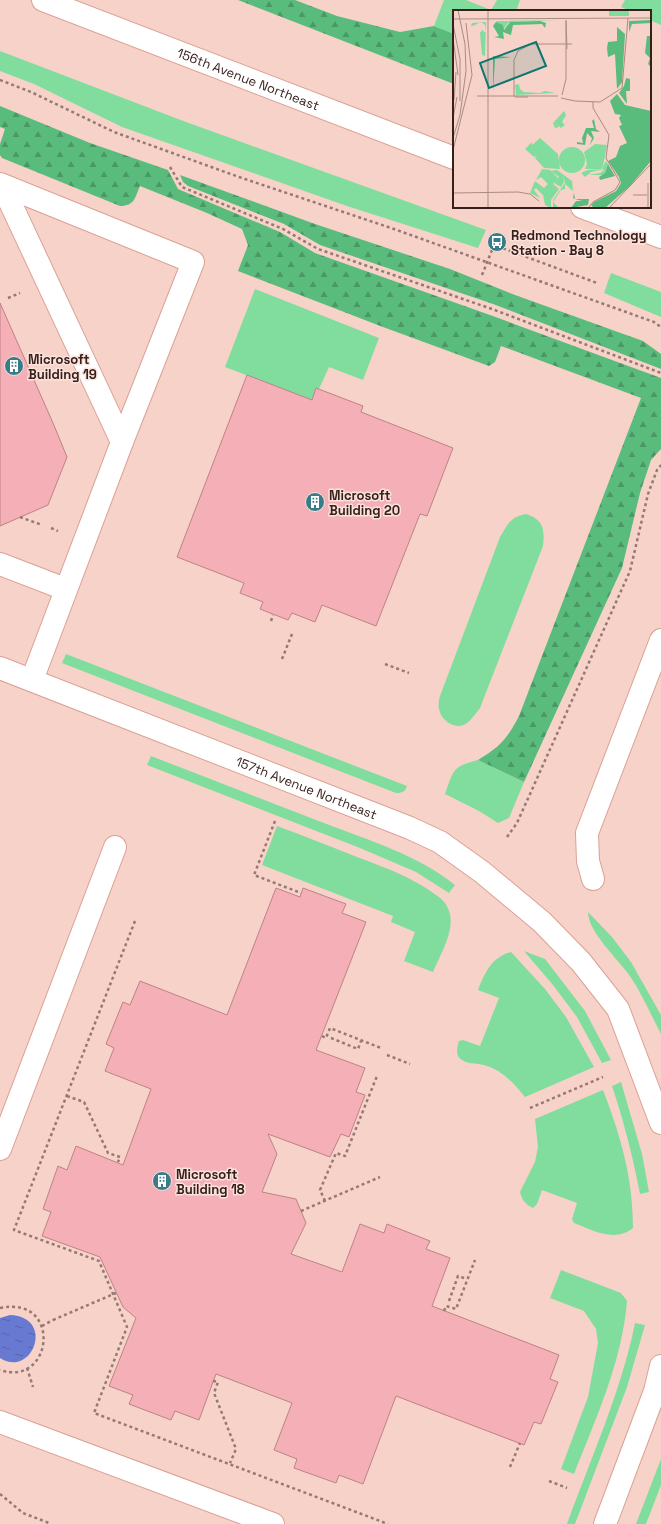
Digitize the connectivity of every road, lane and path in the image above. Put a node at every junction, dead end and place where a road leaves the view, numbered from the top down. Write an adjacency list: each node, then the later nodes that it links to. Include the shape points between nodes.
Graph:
1 (43, 0): 3 (street, 156th Avenue Northeast)
2 (0, 80): 8 (path, via 114,132 239,178)
3 (453, 158)
4 (170, 167): 12 (path, via 182,187 283,229 318,249 492,309)
5 (1, 184): 13 (street); 13 (street, via 193,262)
6 (585, 208): 7 (street)
7 (661, 237)
8 (487, 262): 9 (path); 10 (path, via 494,245); 11 (path, via 625,311)
9 (482, 275)
10 (597, 283)
11 (661, 327)
12 (661, 373)
13 (122, 442): 18 (street)
14 (661, 465): 29 (path, via 648,494 630,571 517,823)
15 (20, 517): 16 (path)
16 (42, 525)
17 (0, 564): 18 (street)
18 (65, 589): 27 (street)
19 (273, 615): 20 (path)
20 (271, 620)
21 (292, 634): 23 (path)
22 (661, 640): 31 (street, via 587,833 588,861)
23 (282, 659)
24 (385, 664): 26 (path)
25 (0, 668): 27 (street, 157th Avenue Northeast)
26 (409, 673)
27 (32, 680): 44 (street, 157th Avenue Northeast, via 440,842 482,872 542,922 581,962 618,1009)
28 (275, 821): 32 (path, via 254,875)
29 (507, 836)
30 (115, 847): 45 (street)
31 (593, 879)
32 (301, 893)
33 (135, 922): 42 (path)
34 (322, 1036): 36 (path, via 326,1038 330,1028)
35 (331, 1038): 36 (path, via 358,1049)
36 (361, 1041): 37 (path)
37 (381, 1048)
38 (387, 1055): 39 (path)
39 (410, 1064)
40 (377, 1076): 48 (path, via 345,1156 336,1153 320,1190)
41 (603, 1077): 43 (path)
42 (67, 1096): 46 (path, via 84,1102 108,1152 120,1157); 64 (path, via 14,1230 98,1261 102,1269 127,1327 94,1413)
43 (530, 1108)
44 (661, 1123)
45 (0, 1149)
46 (118, 1162)
47 (380, 1177): 48 (path)
48 (325, 1201): 49 (path)
49 (301, 1211)
50 (475, 1260): 51 (path)
51 (467, 1279): 53 (path, via 458,1276); 55 (path, via 456,1309 446,1306)
52 (116, 1293): 56 (path, bridge)
53 (449, 1301)
54 (0, 1308): 56 (path, via 19,1307 29,1311 37,1317)
55 (444, 1311)
56 (42, 1326): 58 (path, via 44,1345 41,1355)
57 (661, 1366): 72 (street, via 655,1391)
58 (27, 1368): 59 (path, via 10,1372); 61 (path)
59 (0, 1370)
60 (213, 1381): 64 (path, via 218,1382 214,1393 236,1449)
61 (33, 1387)
62 (0, 1422): 70 (street)
63 (520, 1443): 65 (path)
64 (230, 1464): 71 (path)
65 (510, 1467)
66 (550, 1481): 67 (path)
67 (567, 1488)
68 (0, 1494): 69 (path, via 23,1512)
69 (49, 1524)
70 (273, 1524)
71 (388, 1524)
72 (605, 1524)

